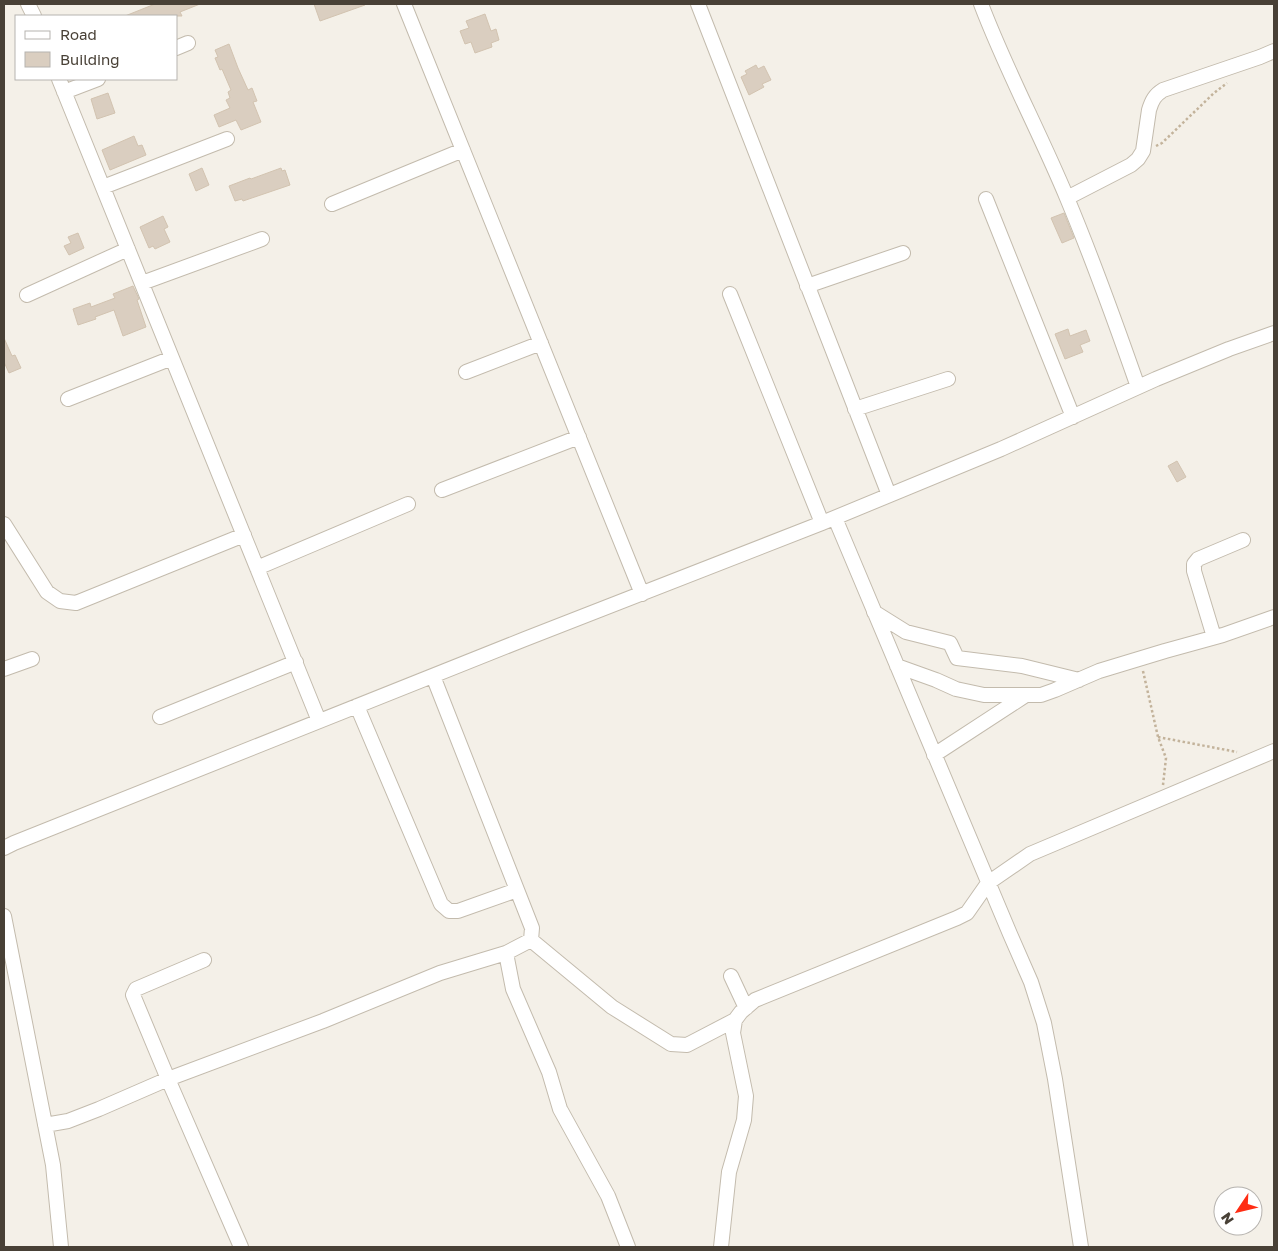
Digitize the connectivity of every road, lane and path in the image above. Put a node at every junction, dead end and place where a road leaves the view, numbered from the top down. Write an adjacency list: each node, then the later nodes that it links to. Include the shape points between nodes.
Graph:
1 (404, 4): 10 (street)
2 (698, 4): 20 (street)
3 (981, 4): 13 (street)
4 (1274, 51): 11 (street, via 1156,95 1149,110)
5 (59, 80): 8 (street)
6 (95, 80): 8 (street)
7 (1230, 81): 11 (path, via 1162,143)
8 (64, 92): 12 (street)
9 (227, 140): 12 (street)
10 (463, 150): 15 (street); 24 (street)
11 (1143, 151): 13 (street, via 1131,165)
12 (103, 187): 17 (street)
13 (1067, 198): 28 (street)
14 (986, 199): 31 (street)
15 (332, 204)
16 (262, 239): 19 (street)
17 (128, 249): 19 (street); 22 (street)
18 (903, 253): 20 (street)
19 (142, 283): 25 (street)
20 (807, 286): 30 (street)
21 (730, 294): 36 (street)
22 (27, 295)
23 (1274, 333): 28 (street)
24 (541, 343): 26 (street); 32 (street)
25 (172, 358): 29 (street); 38 (street)
26 (466, 372)
27 (948, 378): 30 (street)
28 (1138, 387): 31 (street)
29 (68, 399)
30 (855, 409): 34 (street)
31 (1073, 417): 34 (street)
32 (579, 437): 33 (street); 41 (street)
33 (442, 490)
34 (889, 496): 36 (street)
35 (408, 504): 40 (street)
36 (829, 520): 41 (street); 42 (street)
37 (4, 524): 38 (street, via 46,592 60,602 76,603)
38 (244, 535): 40 (street)
39 (1243, 540): 44 (street, via 1198,559 1194,564)
40 (258, 568): 47 (street)
41 (642, 594): 50 (street)
42 (874, 612): 48 (street); 51 (street, via 906,632 950,643 957,658 1022,666)
43 (1274, 617): 44 (street)
44 (1214, 637): 46 (street)
45 (32, 659): 49 (street)
46 (1140, 659): 51 (street); 56 (path)
47 (296, 662): 54 (street); 55 (street)
48 (897, 666): 52 (street, via 956,689 984,694); 58 (street)
49 (4, 668)
50 (433, 676): 53 (street); 63 (street)
51 (1079, 680): 52 (street, via 1041,695)
52 (1026, 695): 58 (street)
53 (357, 706): 55 (street); 63 (street, via 441,904 449,911 458,911)
54 (160, 717)
55 (320, 721): 61 (street)
56 (1158, 737): 59 (path); 60 (path, via 1166,758)
57 (1274, 751): 59 (street)
58 (934, 756): 62 (street)
59 (1261, 757): 60 (street)
60 (1162, 799): 62 (street, via 1030,854)
61 (4, 848)
62 (988, 883): 69 (street, via 967,913 755,1000); 77 (street, via 1031,982 1044,1023)
63 (517, 890): 65 (street, via 532,928)
64 (4, 916): 72 (street)
65 (531, 940): 66 (street); 70 (street, via 612,1007 671,1044 686,1045)
66 (506, 952): 71 (street, via 440,972 324,1021); 75 (street, via 513,989 549,1072 560,1109 608,1196)
67 (204, 960): 71 (street, via 136,989 133,995)
68 (731, 976): 69 (street)
69 (746, 1008): 70 (street)
70 (735, 1020): 76 (street, via 733,1033 746,1096 744,1120 730,1172)
71 (168, 1078): 72 (street, via 68,1121); 74 (street)
72 (45, 1125): 73 (street, via 53,1165)
73 (61, 1247)
74 (241, 1247)
75 (628, 1247)
76 (721, 1247)
77 (1081, 1247)

